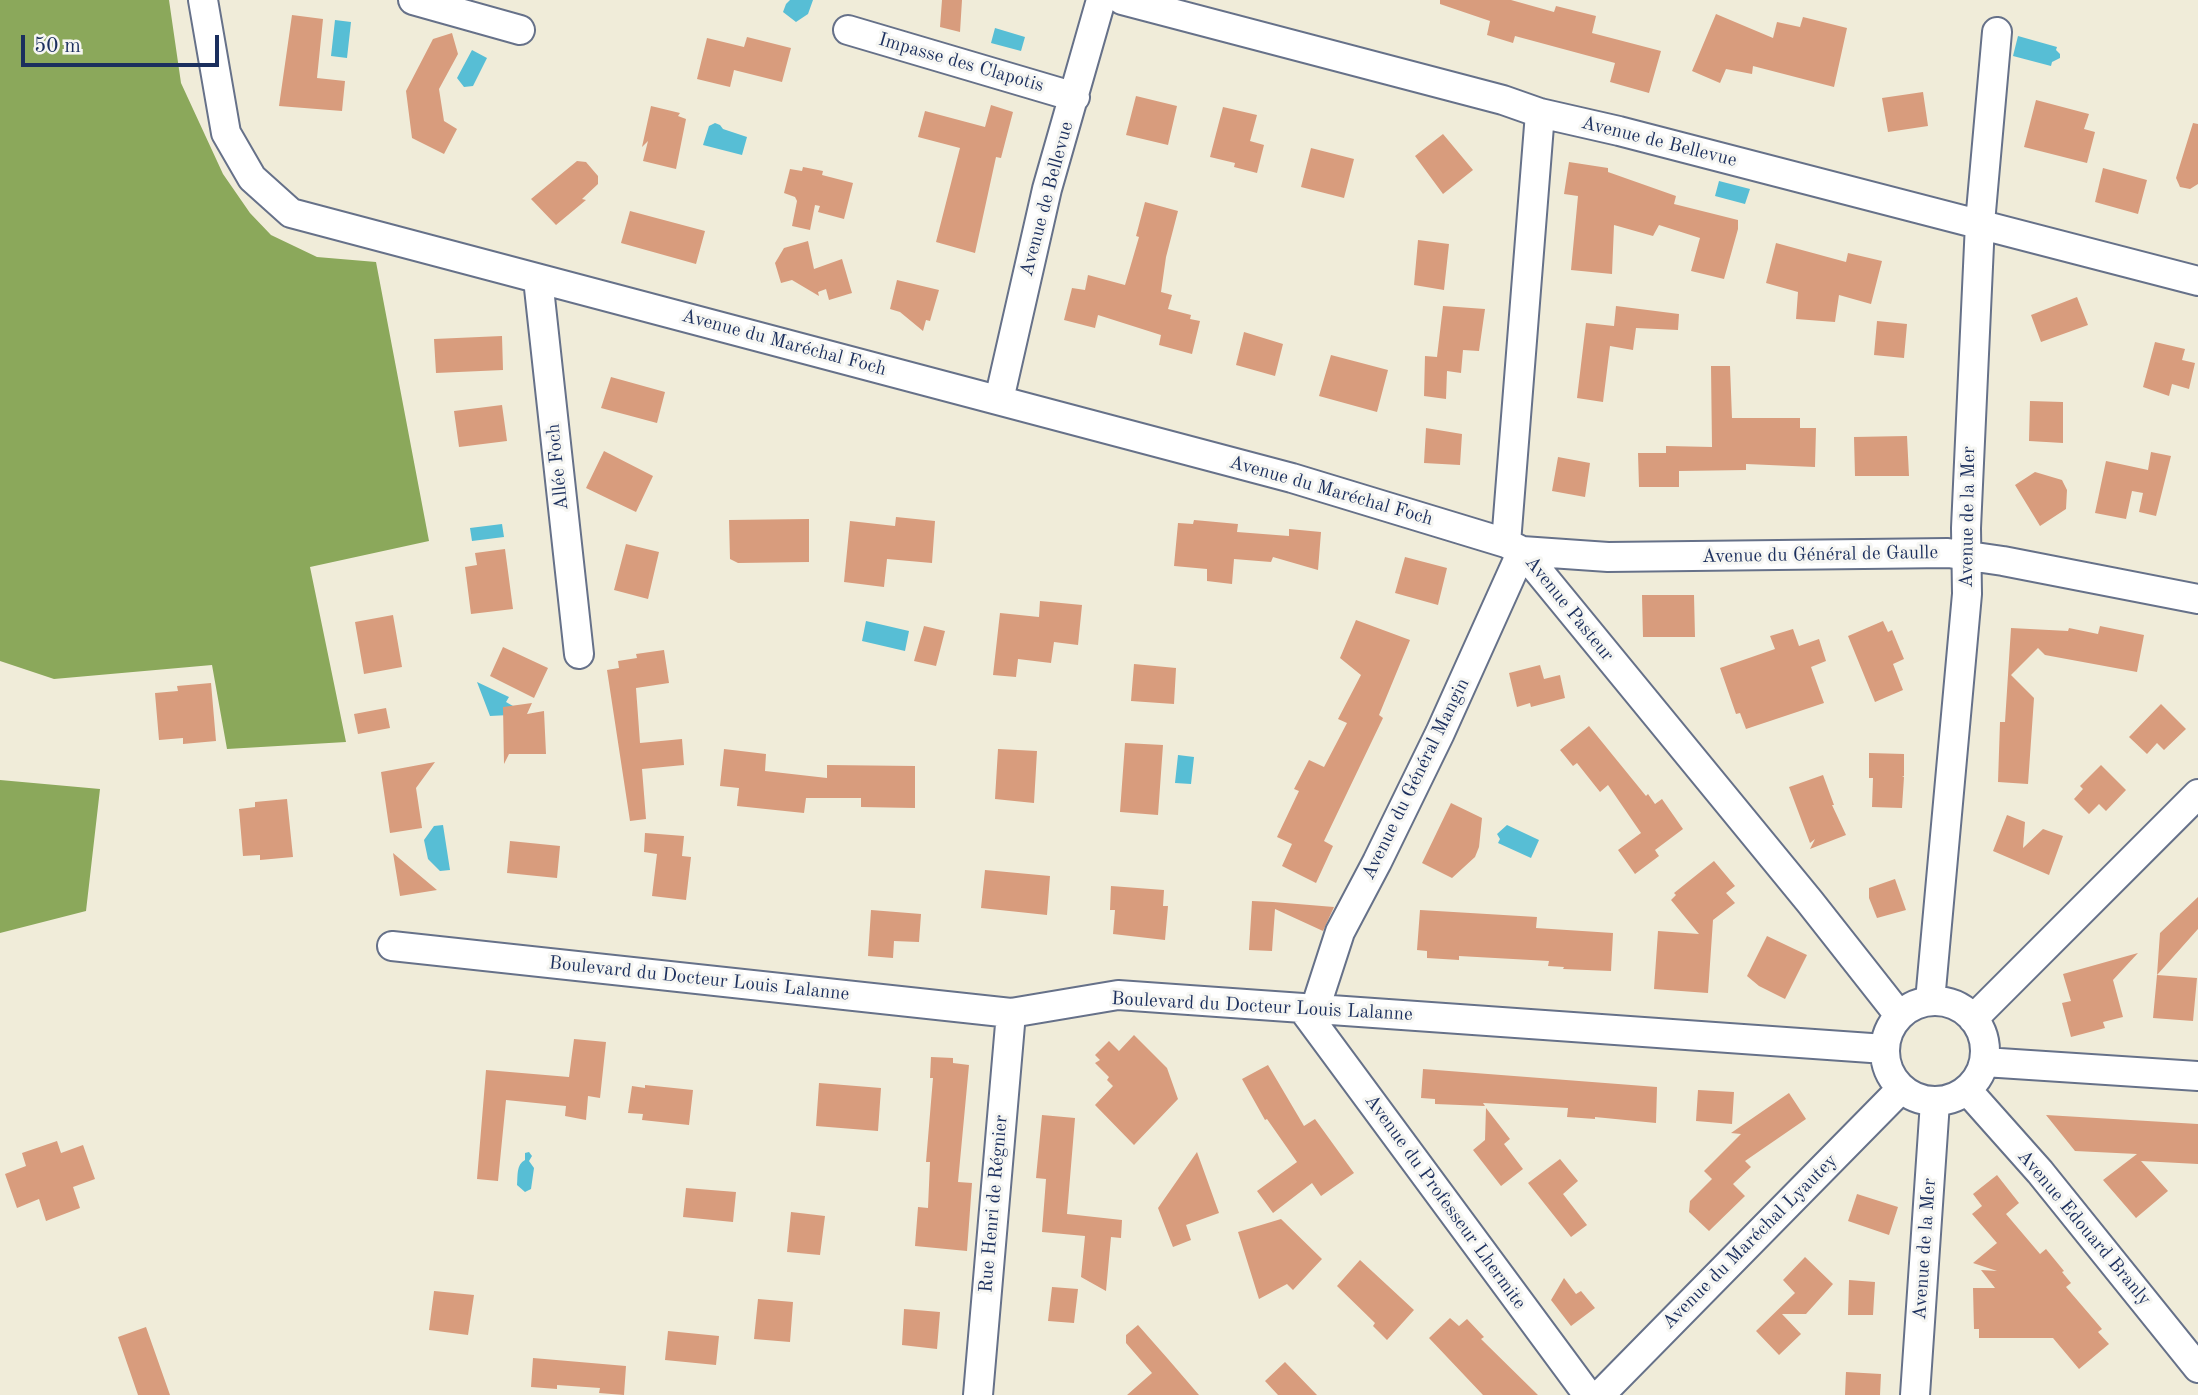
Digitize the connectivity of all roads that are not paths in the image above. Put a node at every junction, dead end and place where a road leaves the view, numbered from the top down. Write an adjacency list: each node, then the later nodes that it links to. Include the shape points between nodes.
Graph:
1 (203, 0): 11 (street, Avenue du Maréchal Foch, via 226,133 252,178 290,213)
2 (413, 0): 5 (street)
3 (1101, 0): 8 (street, Avenue de Bellevue)
4 (1122, 0): 9 (street, Avenue de Bellevue)
5 (520, 30)
6 (848, 30): 8 (street, Impasse des Clapotis)
7 (1997, 32): 10 (street, Avenue de la Mer)
8 (1075, 97): 13 (street, Avenue de Bellevue, via 1047,189)
9 (1540, 113): 10 (street, Avenue de Bellevue); 14 (street, Avenue Pasteur)
10 (1980, 223): 12 (street, Avenue de Bellevue); 15 (street, Avenue de la Mer)
11 (538, 279): 13 (street, Avenue du Maréchal Foch); 17 (street, Allée Foch)
12 (2198, 281)
13 (999, 400): 14 (street, Avenue du Maréchal Foch, via 1292,478)
14 (1514, 547): 15 (street, Avenue du Général de Gaulle, via 1608,557 1948,553); 21 (street, Avenue du Général Mangin, via 1434,745 1340,932); 23 (street, Avenue Pasteur, via 1810,902)
15 (1965, 557): 16 (street, Avenue du Général de Gaulle); 20 (street, Avenue de la Mer, via 1967,594)
16 (2198, 599)
17 (579, 654)
18 (2198, 794): 24 (street)
19 (392, 946): 22 (street, Boulevard du Docteur Louis Lalanne)
20 (1930, 1001): 23 (street); 24 (street, via 1954,1005)
21 (1309, 1009): 22 (street, Boulevard du Docteur Louis Lalanne, via 1118,995); 25 (street, Boulevard du Docteur Louis Lalanne); 33 (street, Avenue du Professeur Lhermite)
22 (1011, 1013): 32 (street, Rue Henri de Régnier)
23 (1899, 1016): 25 (street)
24 (1973, 1020): 26 (street, via 1982,1032)
25 (1885, 1049): 28 (street, via 1886,1064)
26 (1984, 1062): 27 (street); 29 (street)
27 (2198, 1076)
28 (1901, 1088): 30 (street, via 1911,1096); 34 (street, Avenue du Maréchal Lyautey)
29 (1967, 1090): 30 (street); 31 (street, Avenue Edouard Branly, via 2080,1220)
30 (1936, 1102): 35 (street, Avenue de la Mer)
31 (2198, 1368)
32 (978, 1395)
33 (1588, 1395)
34 (1600, 1395)
35 (1915, 1395)

